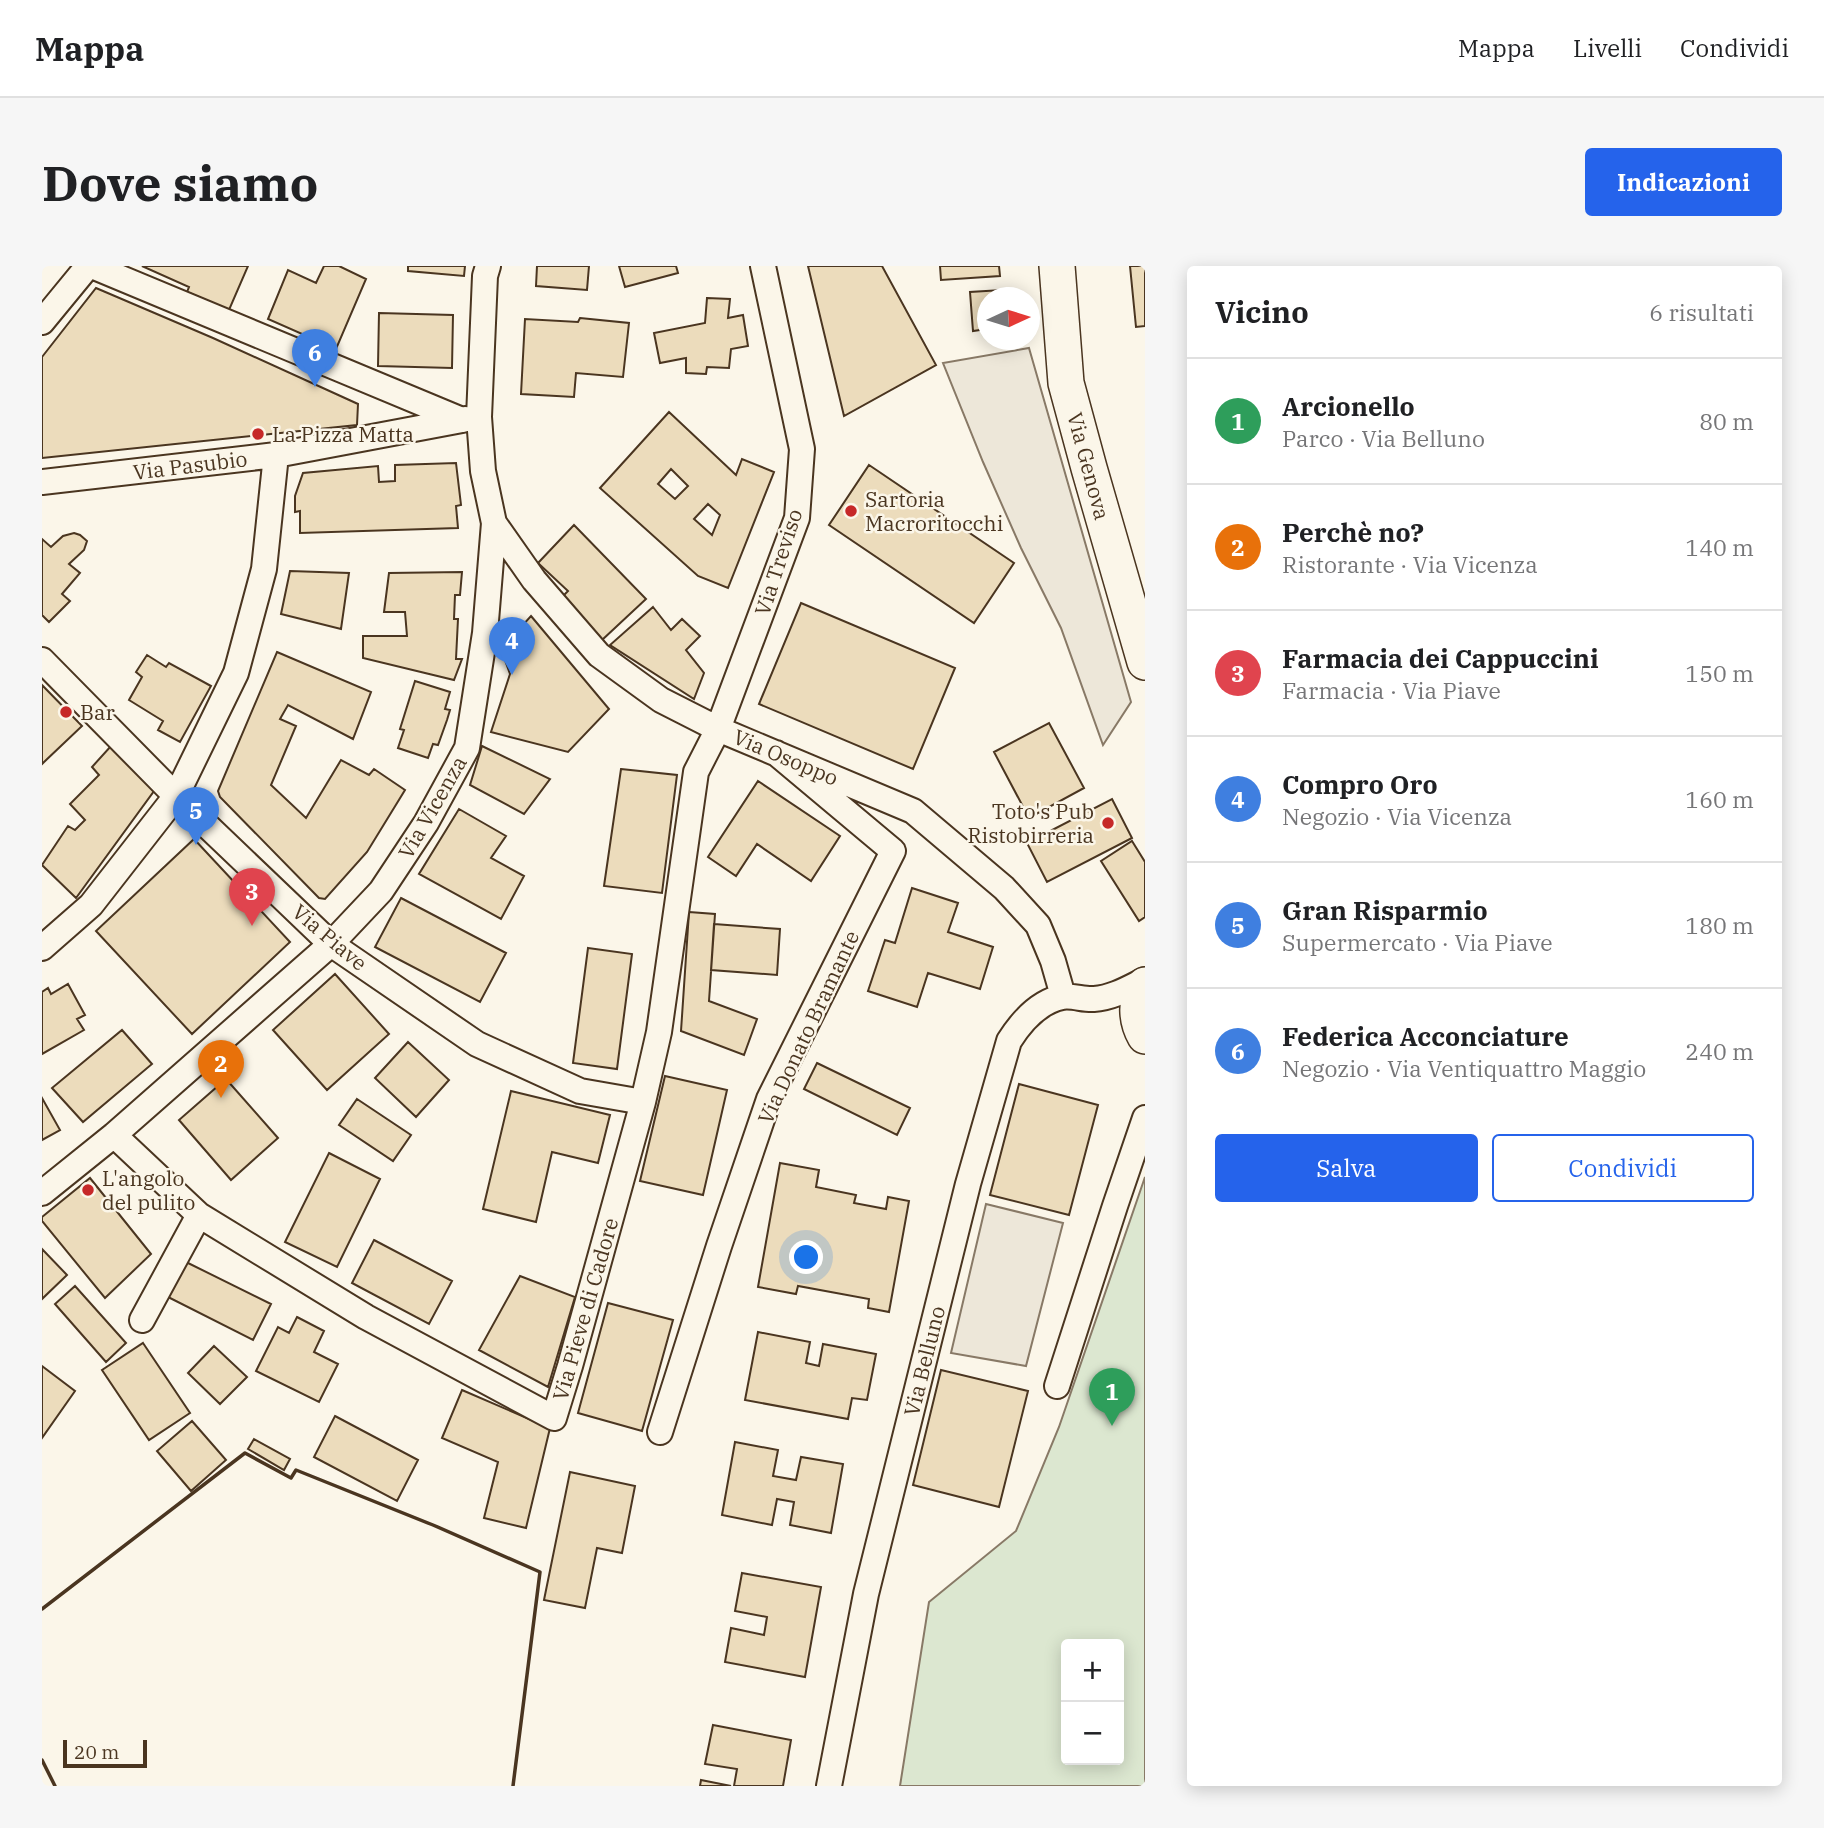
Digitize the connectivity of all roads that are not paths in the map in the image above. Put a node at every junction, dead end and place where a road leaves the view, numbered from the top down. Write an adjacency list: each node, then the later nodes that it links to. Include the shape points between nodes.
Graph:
1 (90, 266): 5 (street); 6 (street)
2 (488, 266): 6 (street, Via Vicenza)
3 (763, 266): 12 (street, Via Treviso, via 802,449 797,518)
4 (1057, 266): 11 (main road, Via Genova, via 1066,383)
5 (42, 322)
6 (470, 419): 7 (street, Via Pasubio); 9 (street, Via Vicenza)
7 (276, 455): 8 (street, Via Pasubio); 14 (street, via 264,569 236,673)
8 (42, 482)
9 (494, 523): 12 (street, Via Osoppo, via 534,580 599,655 661,701); 15 (street, Via Vicenza, via 485,633 467,748 426,823 381,891)
10 (42, 660): 14 (street, Via Piave)
11 (1145, 662)
12 (718, 729): 13 (street, Via Osoppo); 21 (street, Via Pieve di Cadore, via 696,772 659,1032)
13 (776, 753): 18 (street, Via Osoppo, via 913,811 1004,888 1038,925); 28 (street, Via Donato Bramante, via 893,850 769,1099)
14 (176, 796): 15 (street, Via Piave); 16 (street, via 92,905)
15 (331, 944): 21 (street, Via Piave, via 477,1044 580,1091); 23 (street, Via Vicenza)
16 (42, 948)
17 (1145, 983): 19 (street); 20 (main road, via 1137,1004)
18 (1063, 996): 19 (street); 29 (street, Via Belluno, via 1031,1013 1009,1041 1005,1054 869,1581)
19 (1095, 999): 20 (street)
20 (1144, 1034)
21 (643, 1102): 25 (street, Via Pieve di Cadore, via 554,1418 366,1317)
22 (1145, 1118): 27 (street)
23 (114, 1135): 24 (street, Via Vicenza); 25 (street, Via Pieve di Cadore)
24 (42, 1193)
25 (199, 1215): 26 (street)
26 (142, 1320)
27 (1057, 1387)
28 (660, 1432)
29 (829, 1786)

